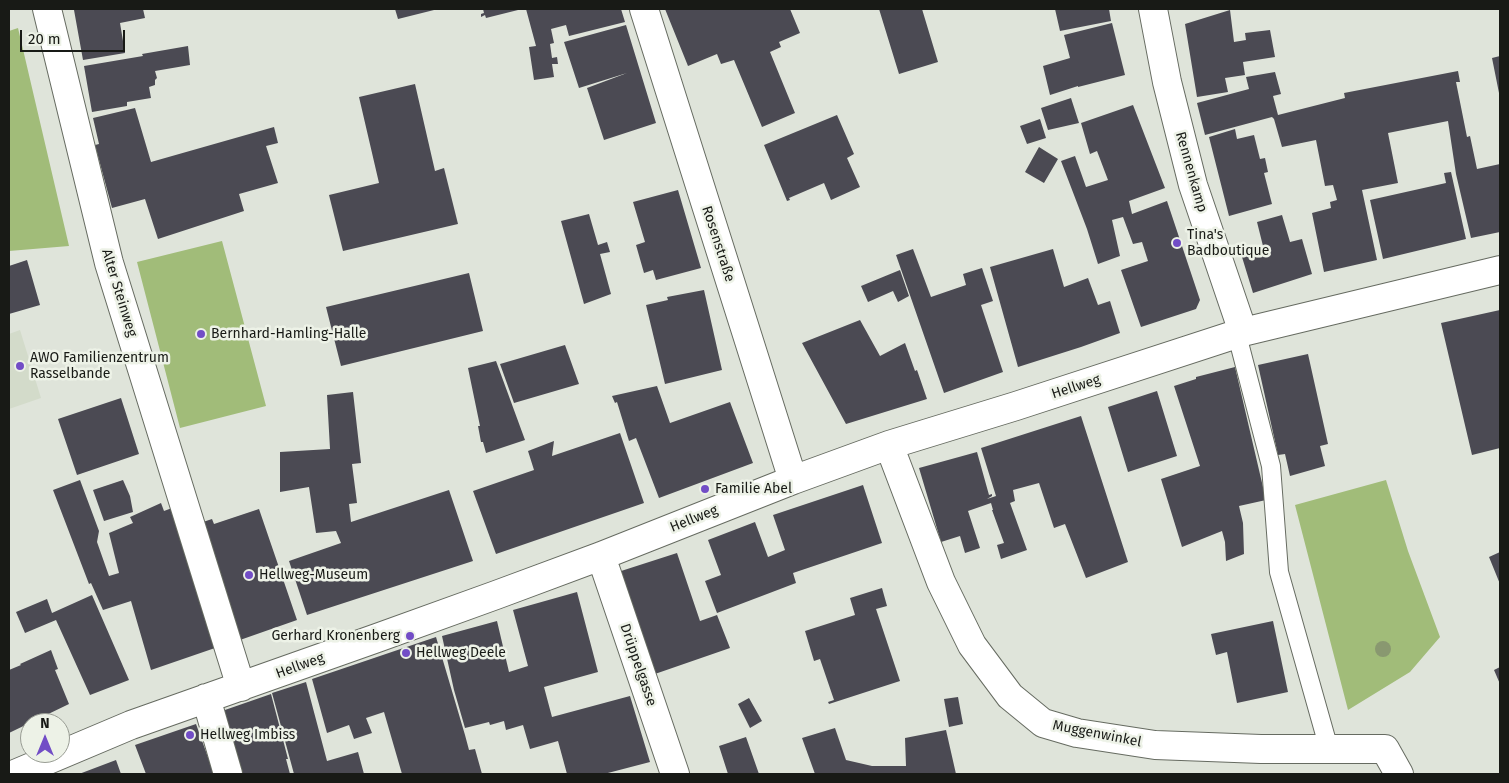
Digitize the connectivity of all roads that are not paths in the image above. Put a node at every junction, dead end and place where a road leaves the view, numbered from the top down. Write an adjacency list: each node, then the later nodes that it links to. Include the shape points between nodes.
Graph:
1 (47, 9): 9 (street, Alter Steinweg, via 109,263)
2 (644, 9): 7 (street, Rosenstraße)
3 (1153, 9): 5 (street, Rennenkamp, via 1167,82 1193,185)
4 (1500, 270): 5 (street, Hellweg)
5 (1240, 333): 6 (street, Hellweg); 11 (lane, via 1271,466 1279,572)
6 (889, 445): 7 (street, Hellweg); 11 (street, Muggenwinkel, via 941,582 972,646 1010,696 1043,723 1077,733 1155,745)
7 (793, 480): 8 (street, Hellweg)
8 (601, 556): 9 (street, Hellweg); 14 (street, Drüppelgasse)
9 (242, 687): 10 (street, Hellweg)
10 (206, 698): 12 (street, Hellweg, via 132,725); 13 (street)
11 (1329, 749): 15 (street, Muggenwinkel, via 1385,749)
12 (25, 772)
13 (228, 774)
14 (674, 774)
15 (1399, 774)

